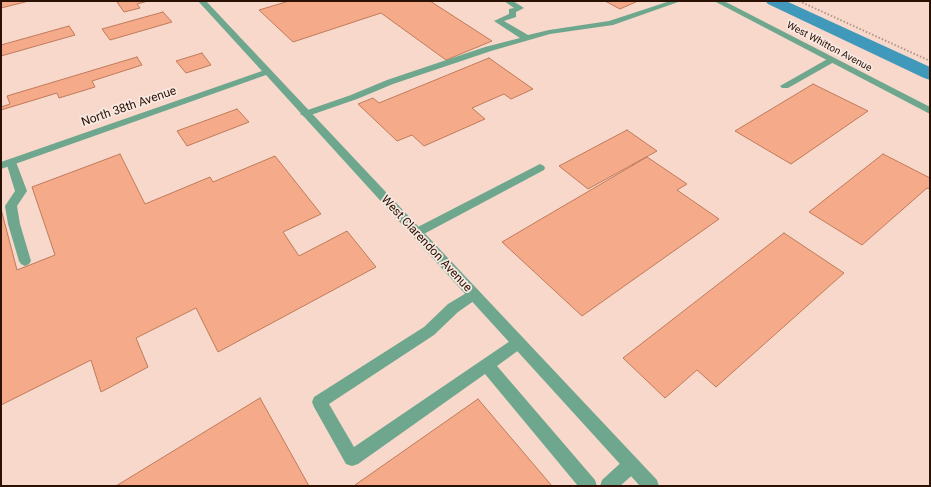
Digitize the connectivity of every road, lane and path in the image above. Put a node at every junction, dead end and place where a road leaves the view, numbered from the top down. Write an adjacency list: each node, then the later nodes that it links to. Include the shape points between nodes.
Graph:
1 (202, 1): 9 (street, West Clarendon Avenue)
2 (508, 1): 6 (street, via 520,8 512,11 513,15 498,21)
3 (677, 1): 6 (street, via 610,23)
4 (718, 1): 7 (street, West Whitton Avenue)
5 (799, 1): 8 (path)
6 (526, 38): 12 (street, via 390,82)
7 (831, 60): 10 (street); 11 (street, West Whitton Avenue)
8 (930, 61)
9 (267, 72): 12 (street, West Clarendon Avenue); 13 (street, North 38th Avenue)
10 (785, 86)
11 (930, 110)
12 (306, 114): 15 (street, West Clarendon Avenue)
13 (6, 164): 16 (street, via 21,191 11,206)
14 (540, 168): 15 (street)
15 (416, 233): 17 (street, West Clarendon Avenue)
16 (25, 261)
17 (473, 294): 18 (street, West Clarendon Avenue); 19 (street, via 453,308 429,331 319,402 352,458)
18 (518, 344): 19 (street); 20 (street, West Clarendon Avenue)
19 (487, 365): 21 (street)
20 (631, 465): 22 (street); 23 (street, West Clarendon Avenue)
21 (589, 486)
22 (608, 486)
23 (651, 486)

